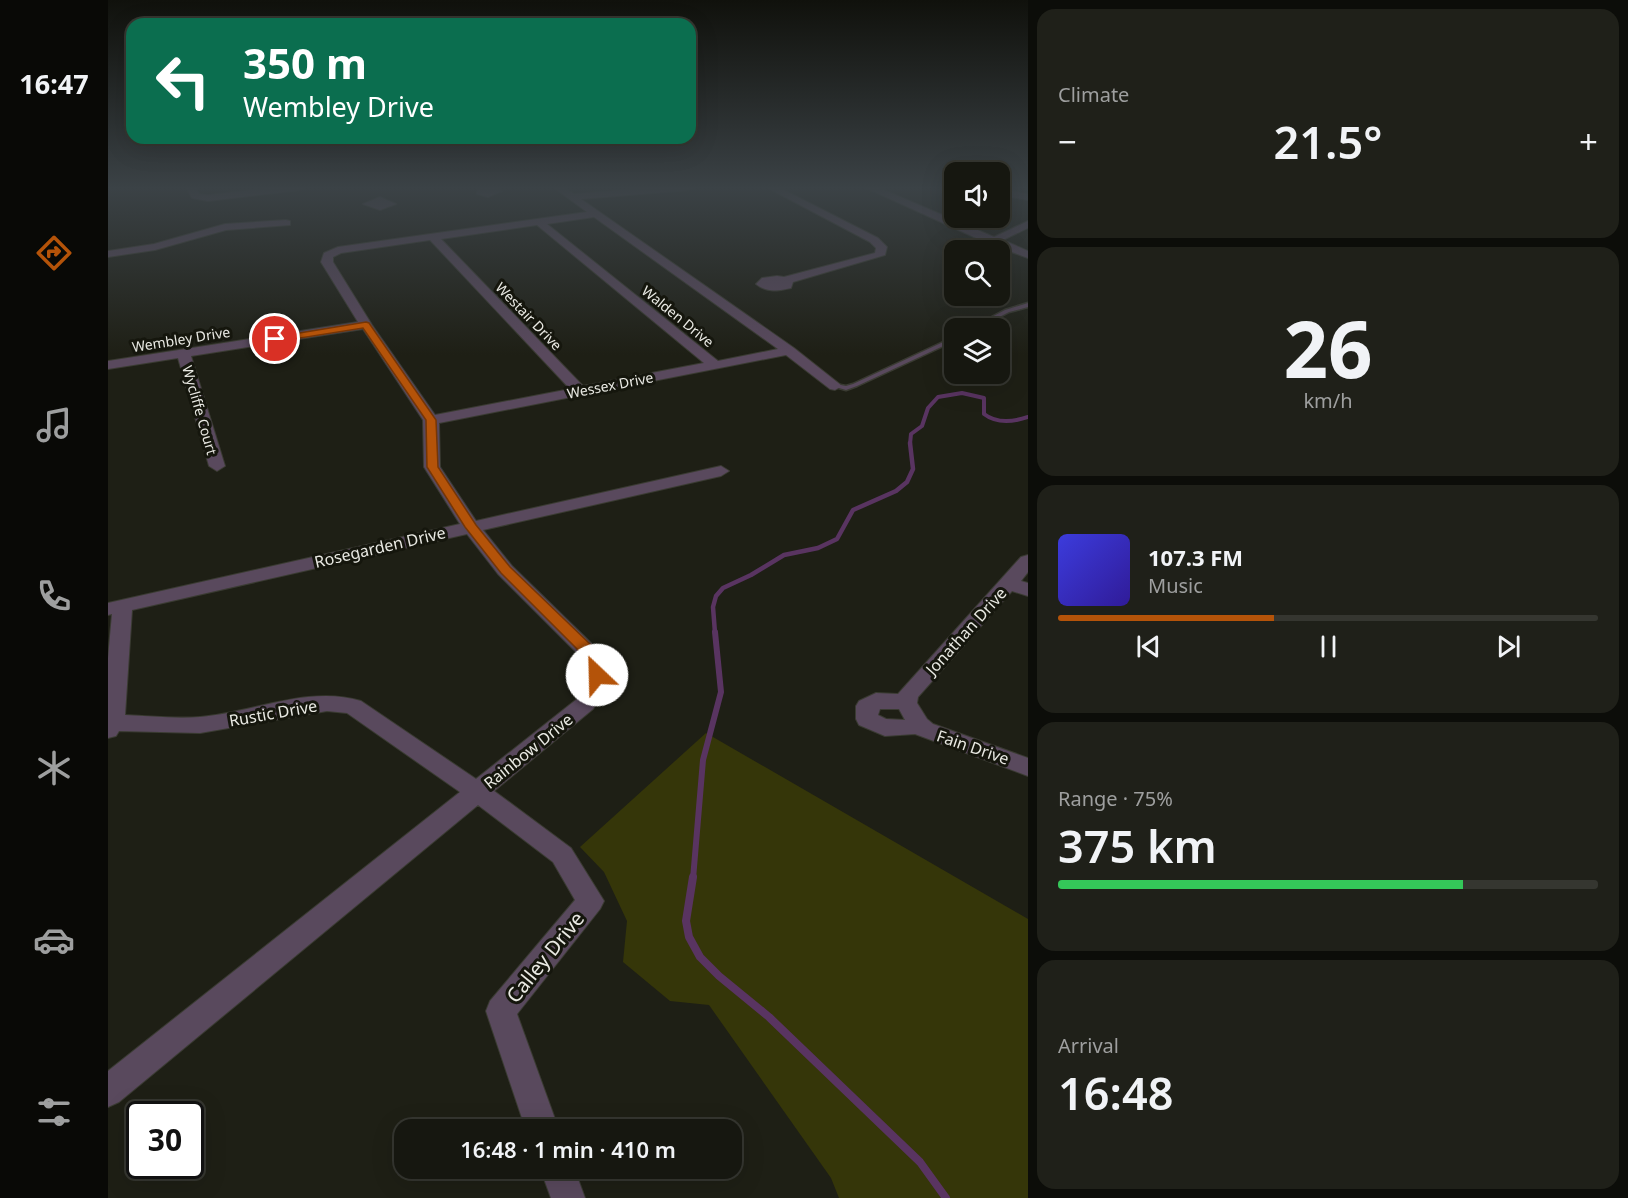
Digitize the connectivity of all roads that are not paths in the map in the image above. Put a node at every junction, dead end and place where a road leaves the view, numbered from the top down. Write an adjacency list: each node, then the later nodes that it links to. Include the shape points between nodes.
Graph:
1 (170, 243): 8 (street)
2 (398, 243): 13 (street, via 325,255)
3 (439, 243): 20 (street, Westair Drive)
4 (565, 243): 17 (street, Walden Drive)
5 (636, 243): 15 (street)
6 (877, 243): 10 (street, via 882,247 880,255)
7 (1010, 248): 9 (street)
8 (108, 254)
9 (1028, 255)
10 (784, 281)
11 (1028, 305): 12 (lane)
12 (993, 318)
13 (366, 325): 16 (street, Wembley Drive); 21 (street)
14 (944, 344): 19 (lane, via 855,385)
15 (789, 351): 17 (street, Wessex Drive); 19 (street)
16 (184, 354): 18 (street, Wembley Drive); 22 (street, Wycliffe Court)
17 (714, 364): 20 (street, Wessex Drive)
18 (108, 365)
19 (835, 387)
20 (579, 390): 21 (street, Wessex Drive)
21 (431, 420): 24 (street, Rainbow Drive, via 432,467)
22 (217, 466)
23 (722, 471): 24 (street, Rosegarden Drive)
24 (471, 527): 27 (street, Rosegarden Drive); 32 (street, Rainbow Drive, via 505,570 585,649 597,675 595,688 585,704)
25 (1028, 561): 26 (street, Jonathan Drive)
26 (1019, 586): 28 (street, Jonathan Drive, via 908,695)
27 (116, 607): 30 (street)
28 (907, 702): 29 (street); 29 (street, via 876,700 867,706 867,719 892,730)
29 (919, 725): 31 (street, Fain Drive)
30 (111, 726): 32 (street, Rustic Drive, via 200,725 327,703 353,706)
31 (1028, 767)
32 (477, 792): 33 (street, Rainbow Drive); 34 (street, Calley Drive, via 562,855 590,901 501,1011)
33 (108, 1091)
34 (539, 1119)
35 (561, 1179): 36 (street)
36 (567, 1198)

